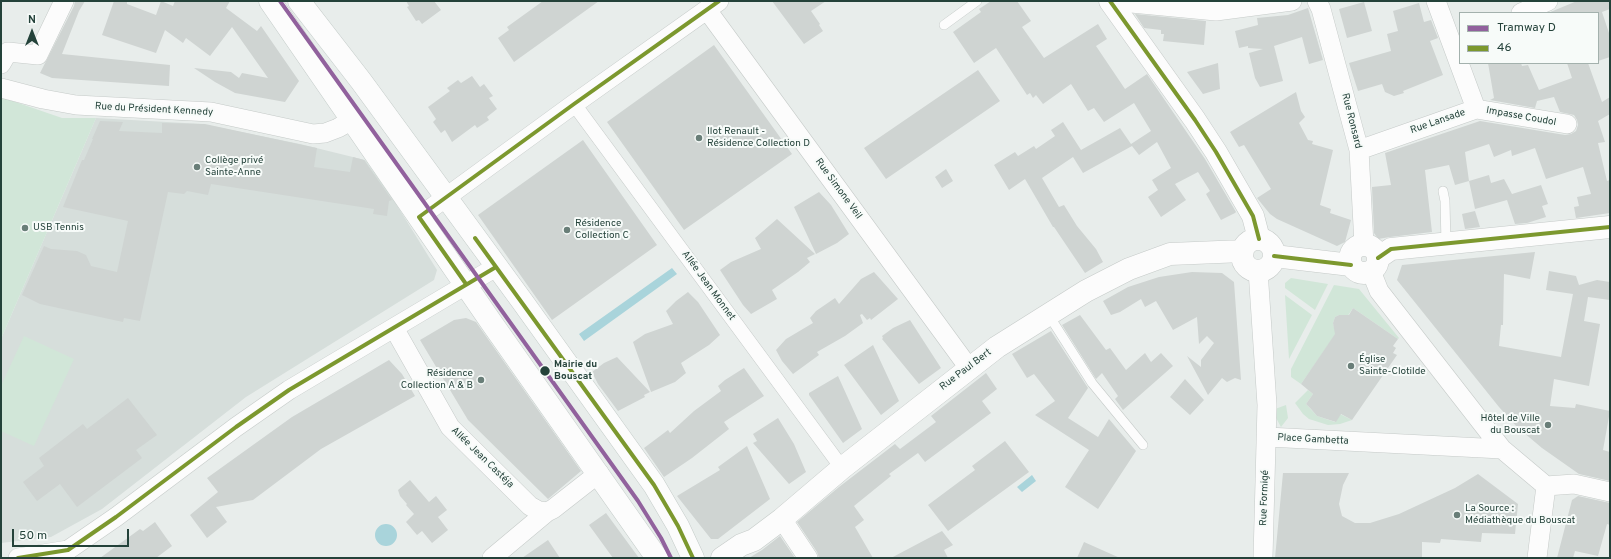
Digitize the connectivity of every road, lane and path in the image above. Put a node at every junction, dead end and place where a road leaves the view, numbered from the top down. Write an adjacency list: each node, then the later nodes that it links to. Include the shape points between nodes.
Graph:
1 (64, 1): 15 (street, via 38,55 8,52)
2 (270, 1): 20 (main road)
3 (298, 1): 24 (main road, via 361,81)
4 (977, 1): 12 (lane)
5 (1110, 1): 6 (street, via 1216,10); 28 (main road, via 1195,120 1253,216)
6 (1292, 1)
7 (1317, 1): 22 (street, Rue Ronsard, via 1322,10)
8 (1436, 1): 13 (street, Rue Lansade)
9 (1548, 1): 11 (street)
10 (713, 5): 18 (street); 36 (street, Rue Simone Veil)
11 (1523, 12)
12 (944, 25)
13 (1456, 43): 14 (street, Rue Lansade)
14 (1459, 53)
15 (1, 64)
16 (1462, 64): 19 (street, Rue Lansade)
17 (1, 88): 20 (street, Rue du Président Kennedy, via 76,106 211,112 313,134 325,133)
18 (574, 104): 24 (street); 40 (street, Allée Jean Monnet)
19 (1476, 109): 21 (street, Impasse Coudol); 22 (street, Rue Lansade)
20 (352, 120): 25 (main road)
21 (1567, 124)
22 (1359, 150): 30 (street, Rue Ronsard)
23 (1443, 191): 27 (lane)
24 (446, 198): 25 (street); 31 (main road)
25 (420, 217): 33 (main road)
26 (1610, 227): 27 (main road)
27 (1446, 244): 30 (main road, via 1391,249)
28 (1251, 245): 29 (main road, via 1268,243 1272,246); 32 (main road, via 1243,256 1249,268); 34 (main road, Rue Paul Bert, via 1170,254 1129,269)
29 (1274, 256): 30 (main road); 32 (main road, via 1267,268)
30 (1366, 260): 39 (street, via 1379,291)
31 (496, 267): 33 (street); 50 (main road, via 654,485)
32 (1258, 270): 37 (street, Place Gambetta)
33 (466, 284): 35 (street); 41 (main road)
34 (1048, 314): 36 (main road, Rue Paul Bert); 38 (lane, via 1092,383)
35 (394, 328): 44 (street, Allée Jean Castéja, via 450,427 530,506); 46 (street, via 283,394)
36 (969, 368): 40 (main road, Rue Paul Bert)
37 (1267, 438): 39 (street, Place Gambetta); 53 (street, Rue Formigé)
38 (1143, 445)
39 (1502, 449): 42 (street)
40 (842, 468): 45 (main road, Rue Paul Bert)
41 (599, 473): 44 (street); 49 (main road)
42 (1546, 486): 43 (street, via 1574,484); 54 (street)
43 (1610, 492)
44 (547, 512): 48 (street)
45 (782, 519): 51 (main road, Rue Paul Bert, via 754,540 741,545); 52 (street)
46 (70, 554): 47 (street)
47 (18, 558)
48 (492, 558)
49 (658, 558)
50 (693, 558)
51 (722, 558)
52 (808, 558)
53 (1263, 558)
54 (1537, 558)

